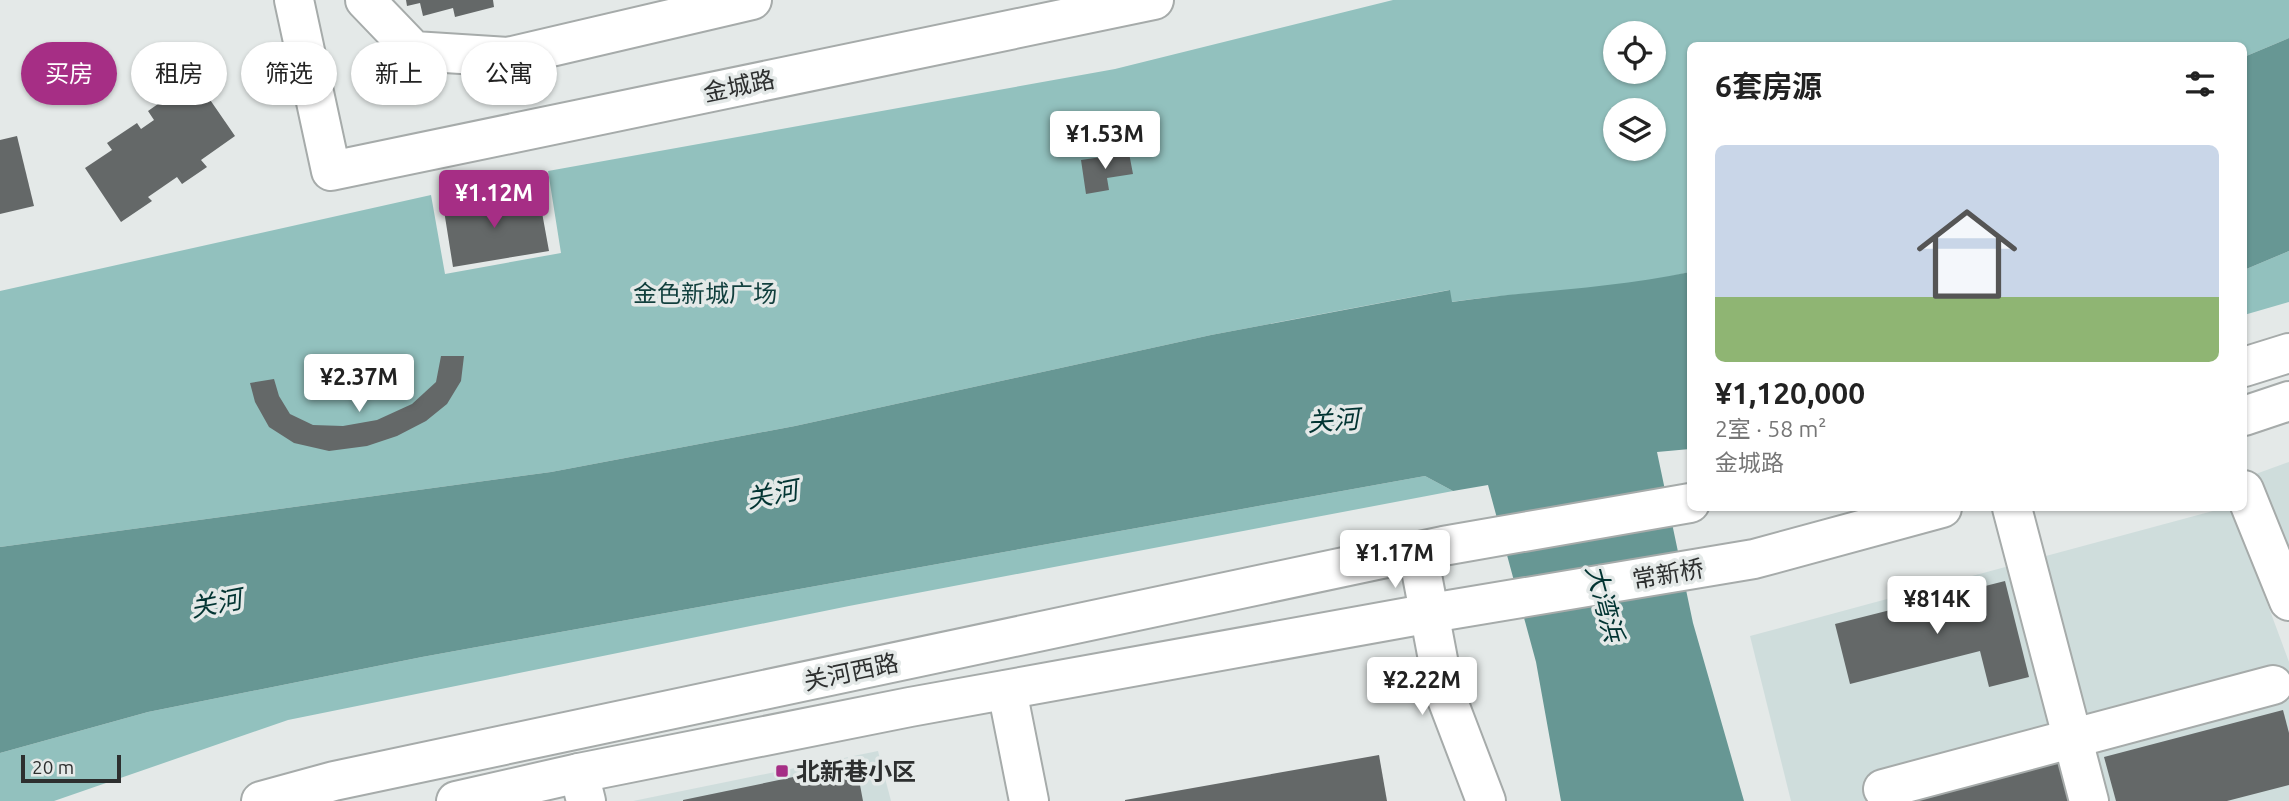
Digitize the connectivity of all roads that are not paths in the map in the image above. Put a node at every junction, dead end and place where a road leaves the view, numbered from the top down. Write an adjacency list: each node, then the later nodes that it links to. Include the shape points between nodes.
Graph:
1 (294, 0): 4 (main road, 金城路, via 331,171)
2 (365, 0): 3 (main road, via 414,51 508,57)
3 (752, 0)
4 (1154, 0)
5 (2289, 353): 6 (main road)
6 (2247, 366)
7 (2289, 401): 8 (main road)
8 (2247, 414)
9 (2247, 497): 14 (main road)
10 (1687, 504): 13 (main road)
11 (1931, 511): 15 (main road, 常新桥, via 1754,559)
12 (2013, 511): 18 (main road)
13 (1430, 550): 15 (main road); 21 (main road, 关河西路, via 347,778)
14 (2289, 601)
15 (1444, 611): 17 (main road, 关河西路); 24 (main road, via 1444,691)
16 (2273, 685): 18 (main road)
17 (1007, 690): 19 (main road, 关河西路); 23 (main road)
18 (2073, 739): 20 (main road); 25 (main road)
19 (582, 787): 22 (main road, 关河西路)
20 (1883, 789)
21 (261, 801)
22 (456, 801)
23 (1029, 801)
24 (1486, 801)
25 (2089, 801)

